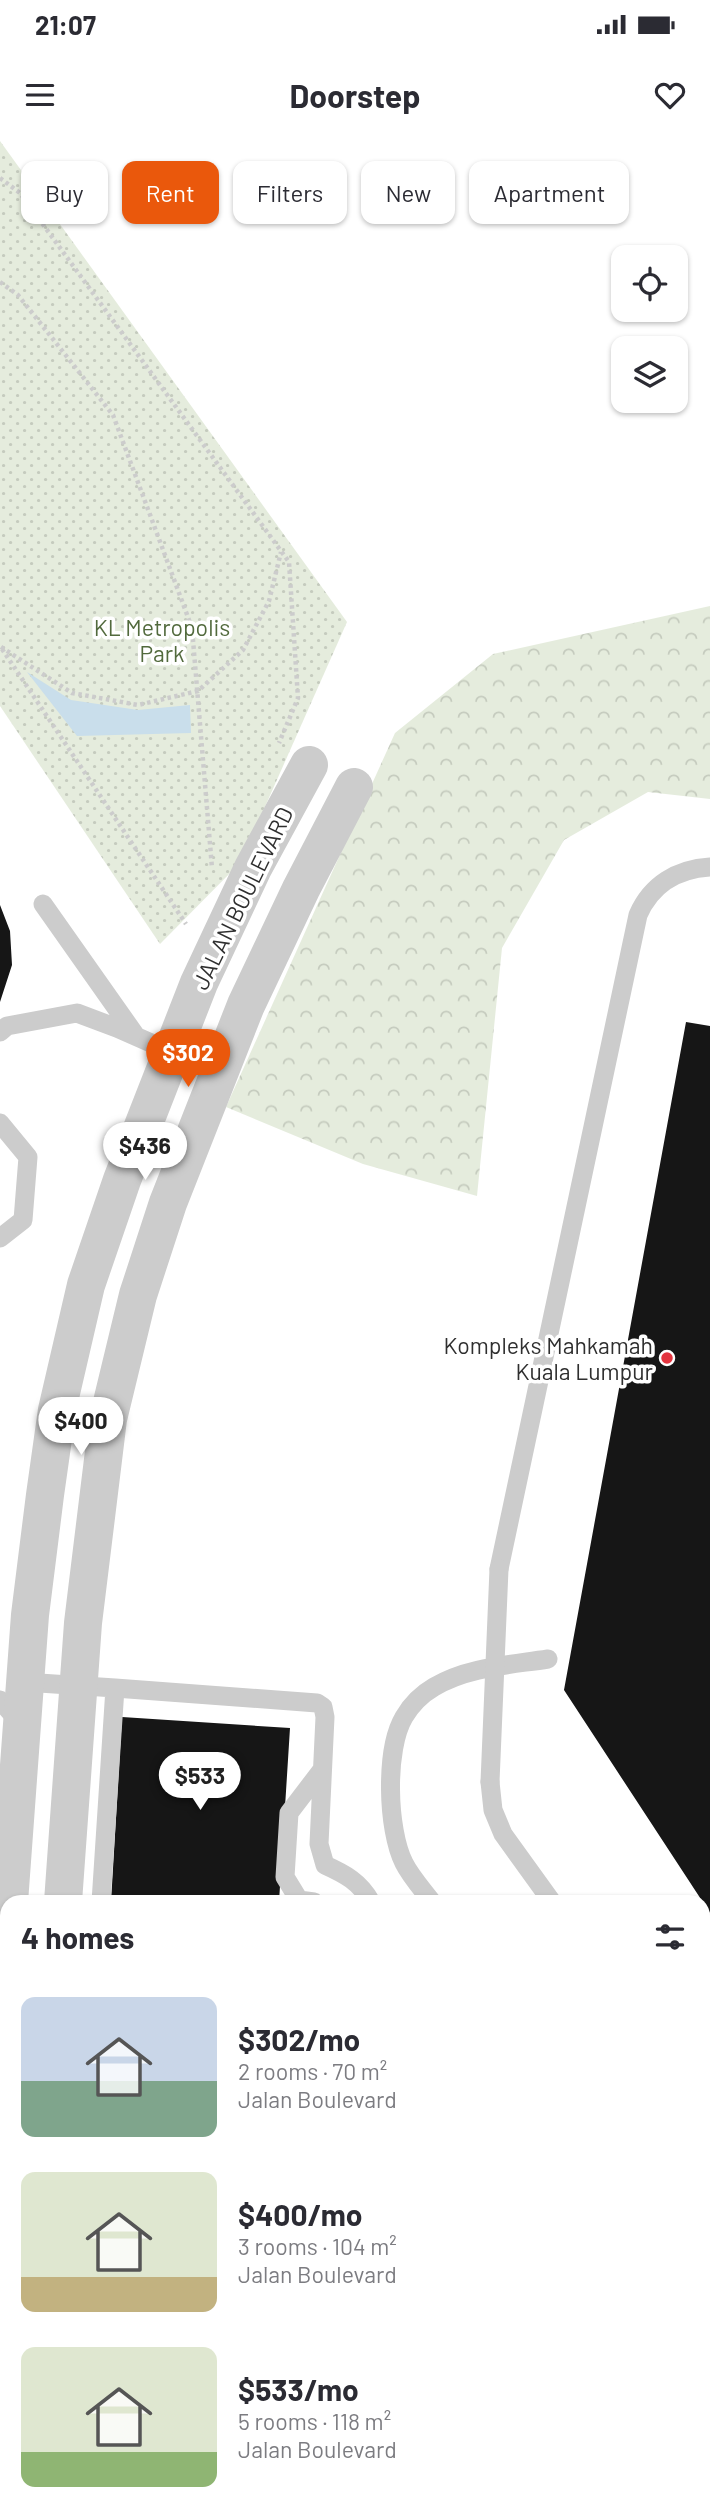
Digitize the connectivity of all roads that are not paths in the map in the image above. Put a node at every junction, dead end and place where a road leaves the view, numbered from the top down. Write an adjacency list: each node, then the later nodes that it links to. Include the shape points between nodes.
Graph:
1 (293, 756): 6 (street, JALAN BOULEVARD, via 253,868 210,959)
2 (354, 787): 7 (street, via 290,912)
3 (710, 867): 20 (lane, bridge, via 694,867 672,876 646,898 638,915 499,1569 490,1782 493,1811 503,1834)
4 (43, 904): 6 (lane)
5 (0, 1032): 6 (lane, via 7,1026 77,1013)
6 (154, 1045): 7 (lane); 12 (street, JALAN BOULEVARD, via 122,1180 86,1285 60,1397)
7 (219, 1073): 11 (street, via 138,1295 108,1419 83,1623)
8 (0, 1123): 9 (lane, via 28,1157 23,1220)
9 (0, 1238)
10 (548, 1659): 19 (lane, via 466,1673 434,1687 415,1701 403,1718 394,1742 394,1832 404,1863)
11 (97, 1687): 12 (lane); 13 (lane, via 317,1703 325,1717); 15 (street); 16 (lane)
12 (15, 1702): 14 (street, JALAN BOULEVARD)
13 (321, 1771): 17 (lane, via 289,1813 285,1877); 18 (lane, via 319,1844 325,1865 348,1875)
14 (9, 1895)
15 (64, 1895)
16 (101, 1895)
17 (296, 1895)
18 (368, 1895)
19 (427, 1895)
20 (547, 1895)

